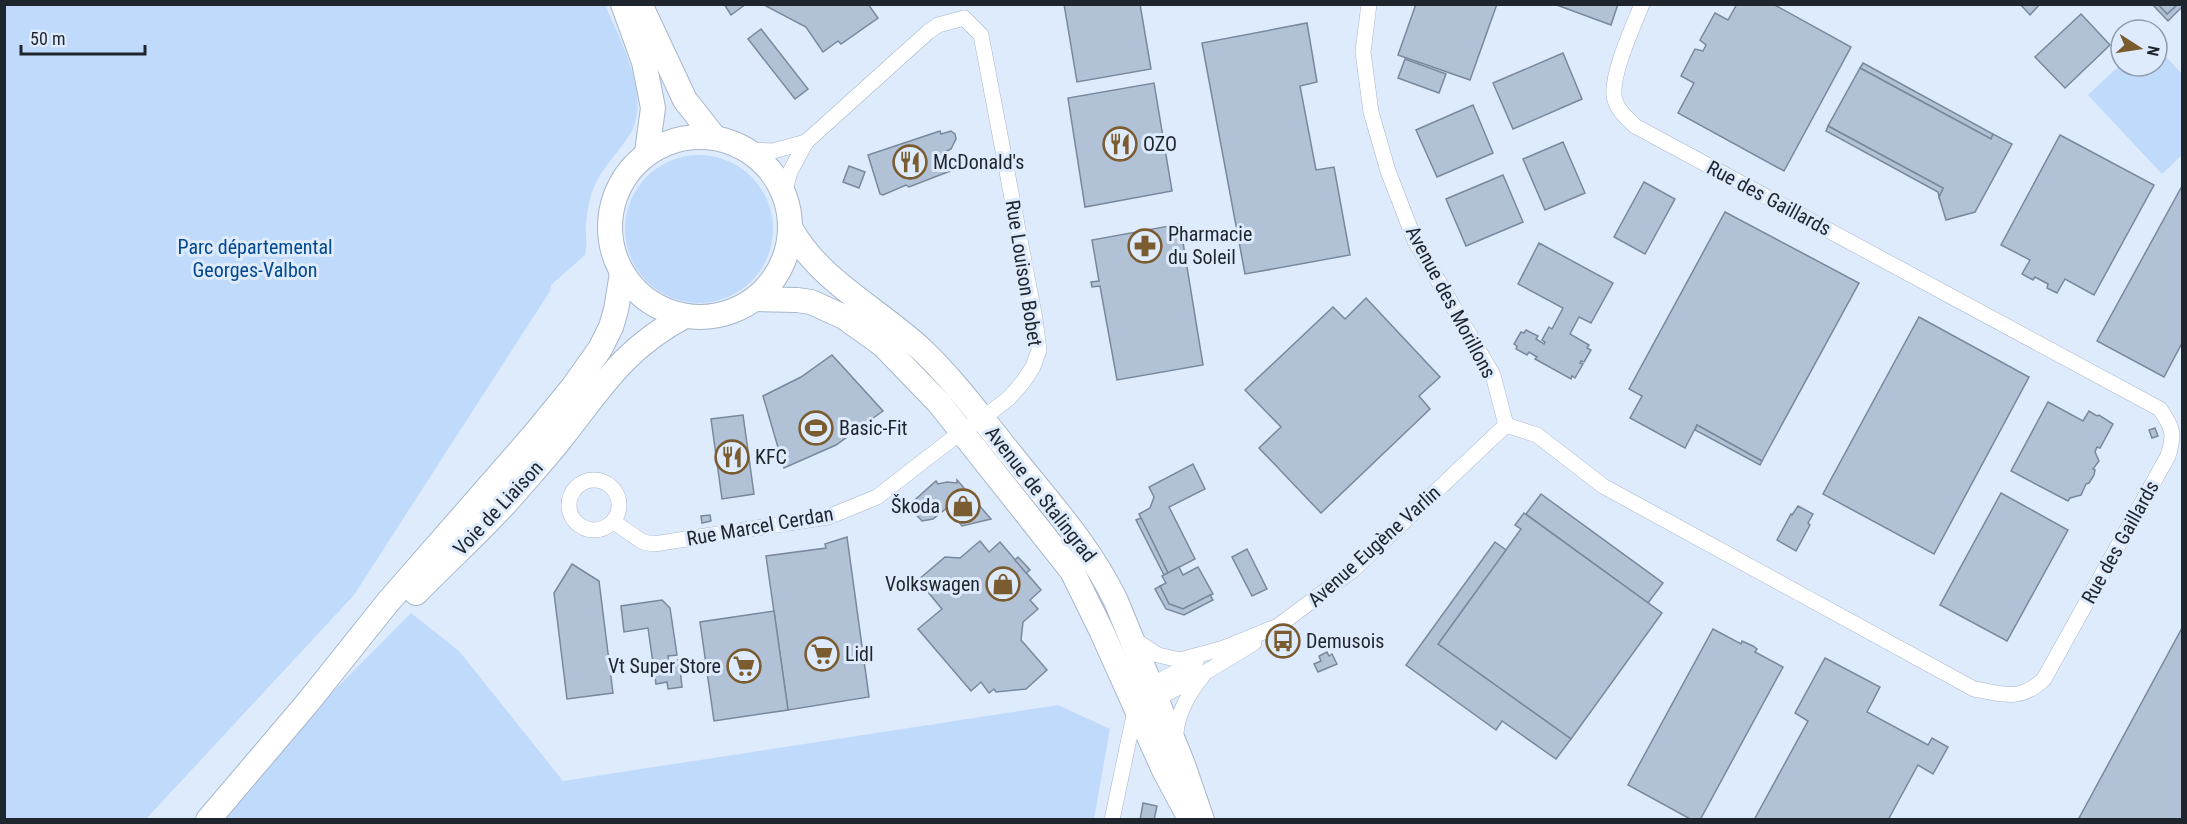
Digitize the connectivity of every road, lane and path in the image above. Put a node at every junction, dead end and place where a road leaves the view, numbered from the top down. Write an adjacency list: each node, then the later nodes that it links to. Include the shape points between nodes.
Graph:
1 (623, 4): 9 (main road, via 644,62 653,108)
2 (640, 4): 6 (main road, via 685,100)
3 (1369, 4): 16 (street, Avenue des Morillons, via 1363,52 1371,112 1388,171 1415,241 1493,375)
4 (1641, 4): 16 (street, Rue des Gaillards, via 1616,76 1614,96 1621,112 1635,126 2160,409 2172,427 2168,456 2044,679 2032,690 2016,695 1974,689 1603,486 1537,435)
5 (967, 11): 7 (street, via 928,32); 15 (street, Rue Louison Bobet, via 981,36 1039,350 1023,382)
6 (714, 137): 8 (main road); 9 (main road, via 677,138)
7 (806, 142): 8 (street, via 773,151); 10 (street)
8 (749, 150): 10 (main road, via 770,169)
9 (647, 152): 12 (main road, via 628,170 610,210 609,232)
10 (784, 193): 11 (main road)
11 (791, 229): 13 (main road, via 781,266); 15 (main road, Avenue de Stalingrad, via 823,270 923,352)
12 (622, 273): 14 (main road, via 649,302); 24 (main road, Voie de Liaison, via 611,327 573,387 388,602)
13 (754, 299): 14 (main road, via 720,315); 17 (main road, Avenue de Stalingrad, via 811,302 844,317 883,345)
14 (685, 316): 24 (main road, Voie de Liaison, via 649,338 620,363 511,497)
15 (982, 419): 17 (street, Rue Louison Bobet); 20 (main road, Avenue de Stalingrad, via 1084,545)
16 (1506, 425): 19 (street, Avenue Eugène Varlin, via 1353,570)
17 (961, 432): 18 (street, Rue Marcel Cerdan, via 877,497 828,518 654,544 643,542); 23 (main road, Avenue de Stalingrad, via 1072,571)
18 (614, 522)
19 (1278, 626): 21 (street, Avenue Eugène Varlin); 22 (street)
20 (1130, 634): 21 (street, Avenue Eugène Varlin, via 1158,655 1180,660); 23 (main road, Avenue de Stalingrad)
21 (1224, 648): 23 (street)
22 (1206, 672): 23 (street); 25 (street, via 1185,703 1175,734)
23 (1148, 698): 25 (main road, Avenue de Stalingrad); 27 (street, via 1134,715); 28 (main road, Avenue de Stalingrad, via 1164,770)
24 (309, 701): 26 (main road, Voie de Liaison)
25 (1177, 748): 29 (main road, Avenue de Stalingrad)
26 (208, 819)
27 (1112, 819)
28 (1191, 819)
29 (1202, 819)

